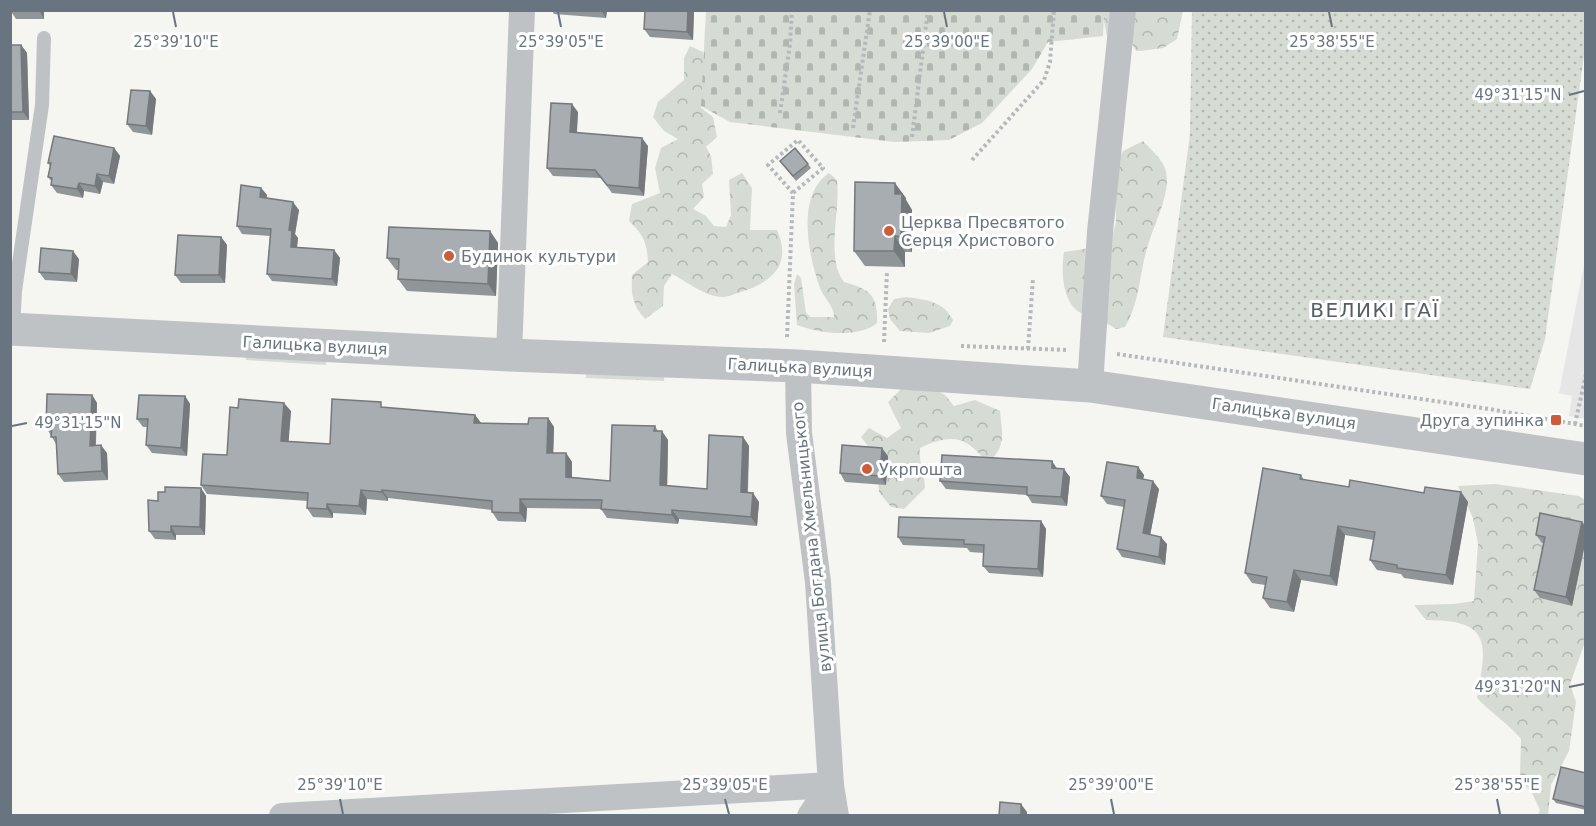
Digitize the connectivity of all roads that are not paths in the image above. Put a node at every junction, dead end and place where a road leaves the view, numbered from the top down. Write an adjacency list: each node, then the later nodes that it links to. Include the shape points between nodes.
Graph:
1 (522, 10): 6 (street)
2 (1123, 10): 7 (street, via 1100,232)
3 (44, 38): 4 (lane, via 42,105)
4 (12, 329): 6 (street, Галицька вулиця)
5 (792, 353): 6 (street, Галицька вулиця); 7 (street, Галицька вулиця); 9 (street, вулиця Богдана Хмельницького, via 818,582)
6 (509, 355)
7 (1090, 386): 8 (street, Галицька вулиця)
8 (1586, 459)
9 (831, 785): 10 (street); 11 (street); 12 (street, вулиця Богдана Хмельницького)
10 (282, 816)
11 (810, 816)
12 (836, 816)

